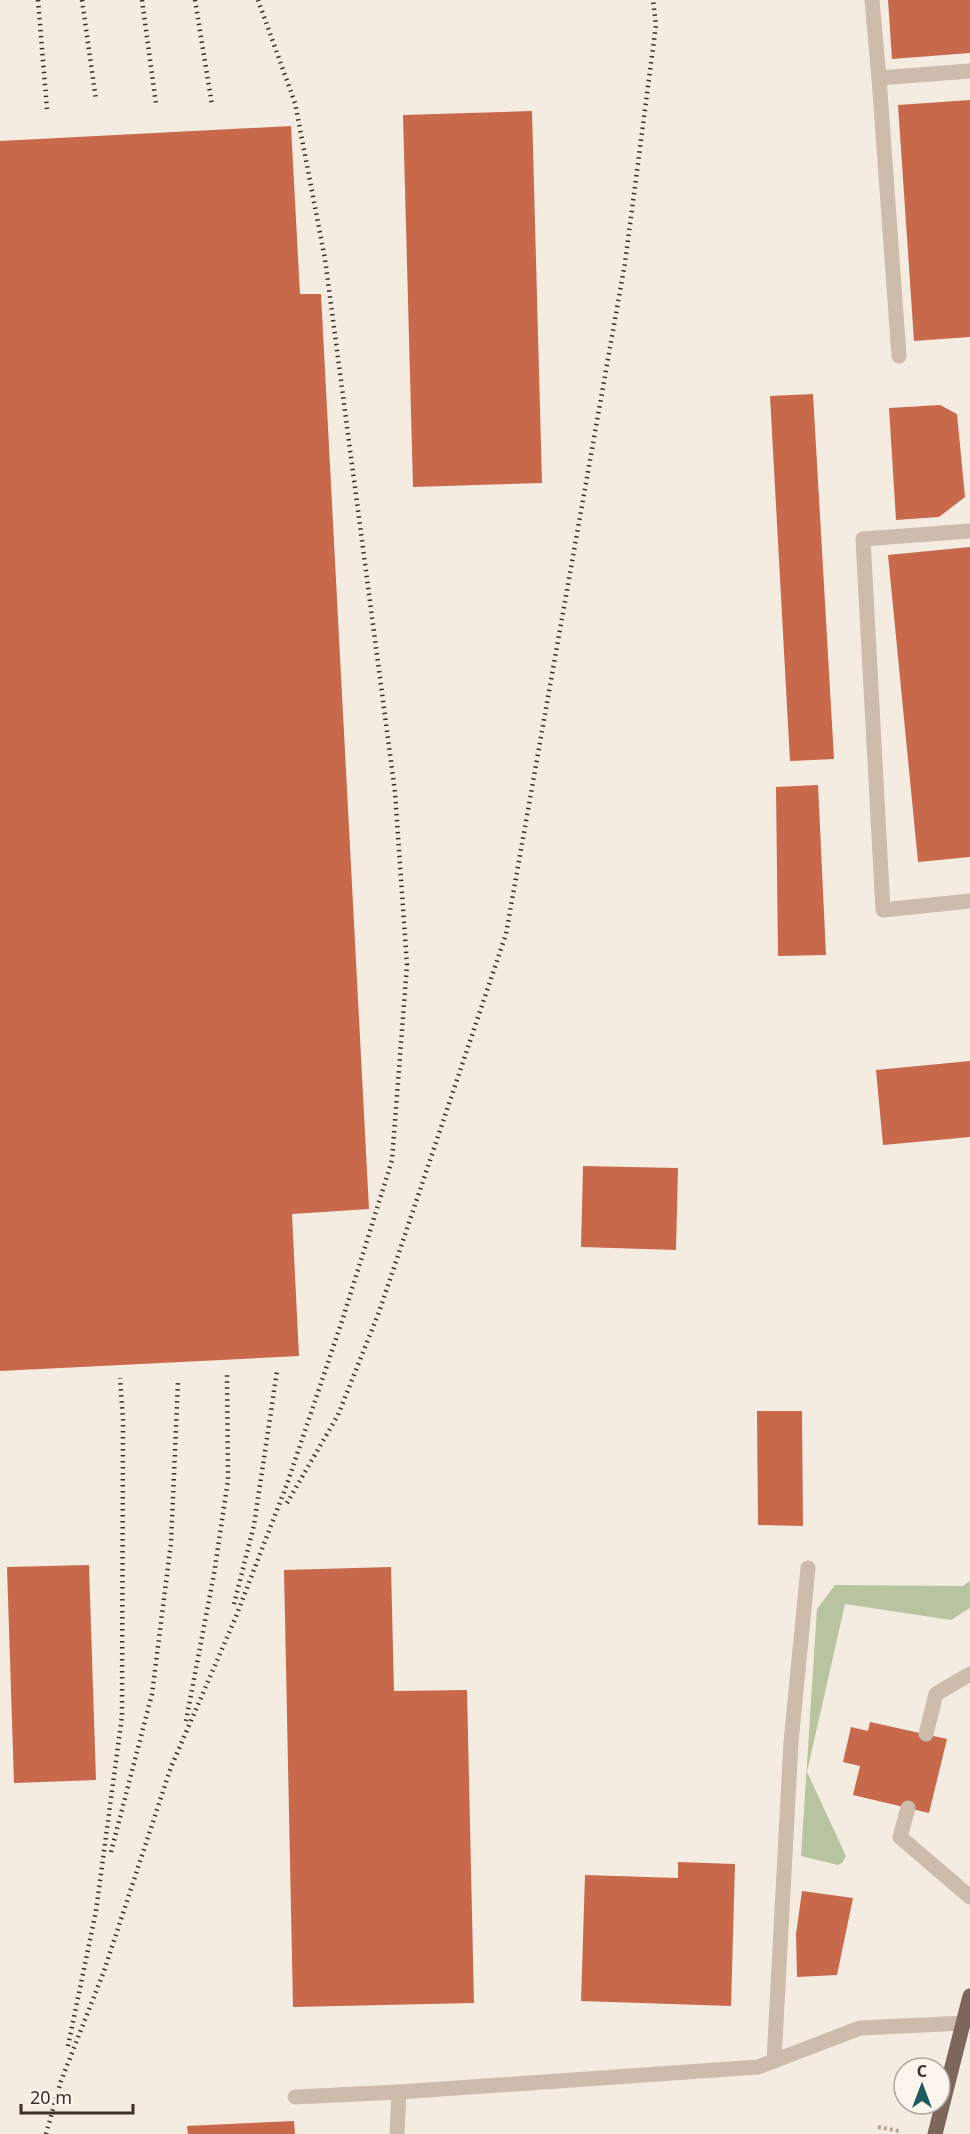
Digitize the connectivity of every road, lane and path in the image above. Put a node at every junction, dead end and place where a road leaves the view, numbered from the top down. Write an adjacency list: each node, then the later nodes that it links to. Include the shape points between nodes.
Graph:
1 (872, 0): 3 (lane)
2 (970, 71): 3 (lane)
3 (879, 78): 4 (lane)
4 (899, 356)
5 (970, 531): 6 (lane, via 864,539 883,910)
6 (970, 901)
7 (808, 1568): 14 (lane, via 791,1743)
8 (970, 1674): 9 (lane, via 936,1694)
9 (926, 1734)
10 (908, 1808): 11 (lane, via 900,1837)
11 (970, 1897)
12 (970, 1996): 13 (main road)
13 (964, 2023): 14 (lane, via 860,2028); 20 (main road)
14 (774, 2061): 15 (lane, via 758,2067)
15 (399, 2092): 16 (lane); 19 (lane)
16 (295, 2097)
17 (878, 2127): 18 (path)
18 (899, 2131)
19 (397, 2134)
20 (935, 2134)

